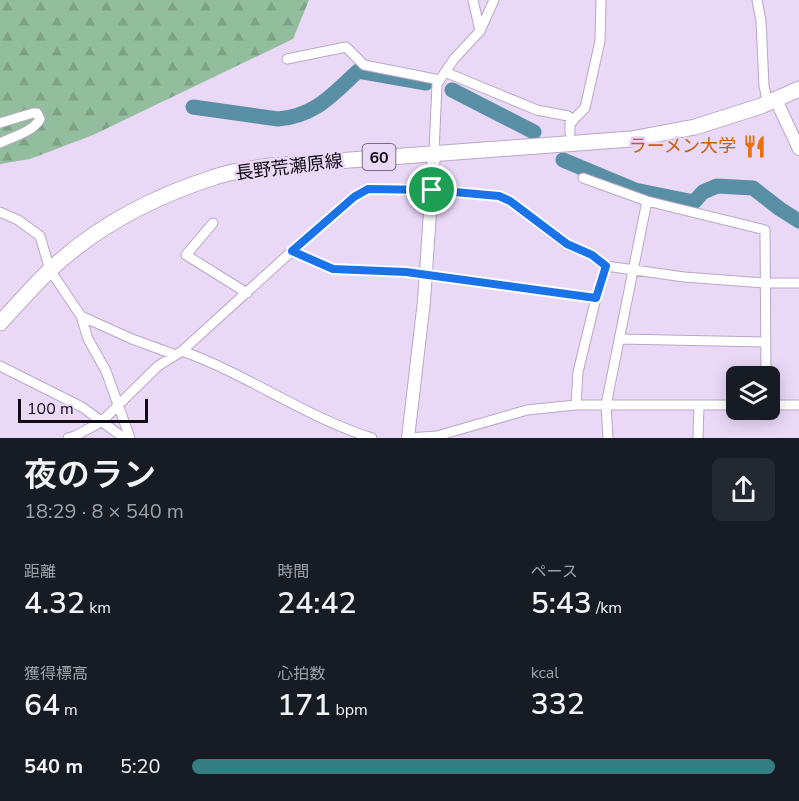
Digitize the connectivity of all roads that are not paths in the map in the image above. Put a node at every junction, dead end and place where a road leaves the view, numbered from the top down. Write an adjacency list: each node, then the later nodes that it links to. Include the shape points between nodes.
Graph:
1 (473, 0): 5 (street)
2 (494, 0): 5 (street)
3 (600, 0): 10 (street, via 600,41 585,108)
4 (757, 0): 9 (street, via 764,86)
5 (480, 32): 7 (street)
6 (287, 58): 7 (street, via 346,47 364,65)
7 (442, 76): 10 (street, via 537,110 568,116); 15 (street, via 436,84)
8 (799, 89): 9 (main road, 長野荒瀬原線 / 60)
9 (772, 102): 14 (street); 15 (main road, 長野荒瀬原線 / 60, via 695,127 631,139)
10 (573, 121): 12 (street)
11 (0, 123): 13 (street, via 33,113 40,119 31,128)
12 (570, 134)
13 (0, 143)
14 (799, 149)
15 (434, 153): 17 (street); 23 (main road, 長野荒瀬原線 / 60, via 270,166 217,176 164,195 118,219)
16 (583, 178): 18 (street)
17 (432, 190): 21 (street, via 368,189); 22 (street, via 499,196); 25 (street)
18 (647, 201): 24 (street); 26 (street, via 765,230)
19 (0, 212): 23 (street, via 40,236)
20 (213, 223): 29 (street, via 186,255)
21 (292, 251): 25 (street, via 333,269); 29 (street)
22 (606, 266): 24 (street); 30 (lane)
23 (50, 270): 31 (street); 32 (main road, 長野荒瀬原線 / 60)
24 (634, 271): 26 (street); 33 (street)
25 (426, 275): 28 (street); 50 (street)
26 (765, 283): 27 (street); 34 (street)
27 (799, 283)
28 (495, 284): 30 (lane)
29 (247, 293): 35 (street)
30 (596, 298): 39 (street, via 578,372)
31 (81, 315): 35 (street, via 132,339); 38 (street)
32 (0, 322)
33 (620, 339): 34 (street); 40 (street)
34 (766, 342): 37 (street)
35 (177, 353): 38 (street, via 158,366); 49 (street, via 207,360 346,430)
36 (0, 366): 45 (street, via 82,407)
37 (766, 366)
38 (119, 405): 45 (street); 48 (street)
39 (576, 405): 40 (street); 50 (street, via 528,410 437,436)
40 (606, 405): 41 (street); 51 (street)
41 (699, 405): 42 (street); 52 (street)
42 (726, 405)
43 (780, 405): 44 (street)
44 (799, 405)
45 (101, 422): 46 (street); 47 (street)
46 (68, 438)
47 (124, 438)
48 (130, 438)
49 (372, 438)
50 (408, 438)
51 (608, 438)
52 (698, 438)

